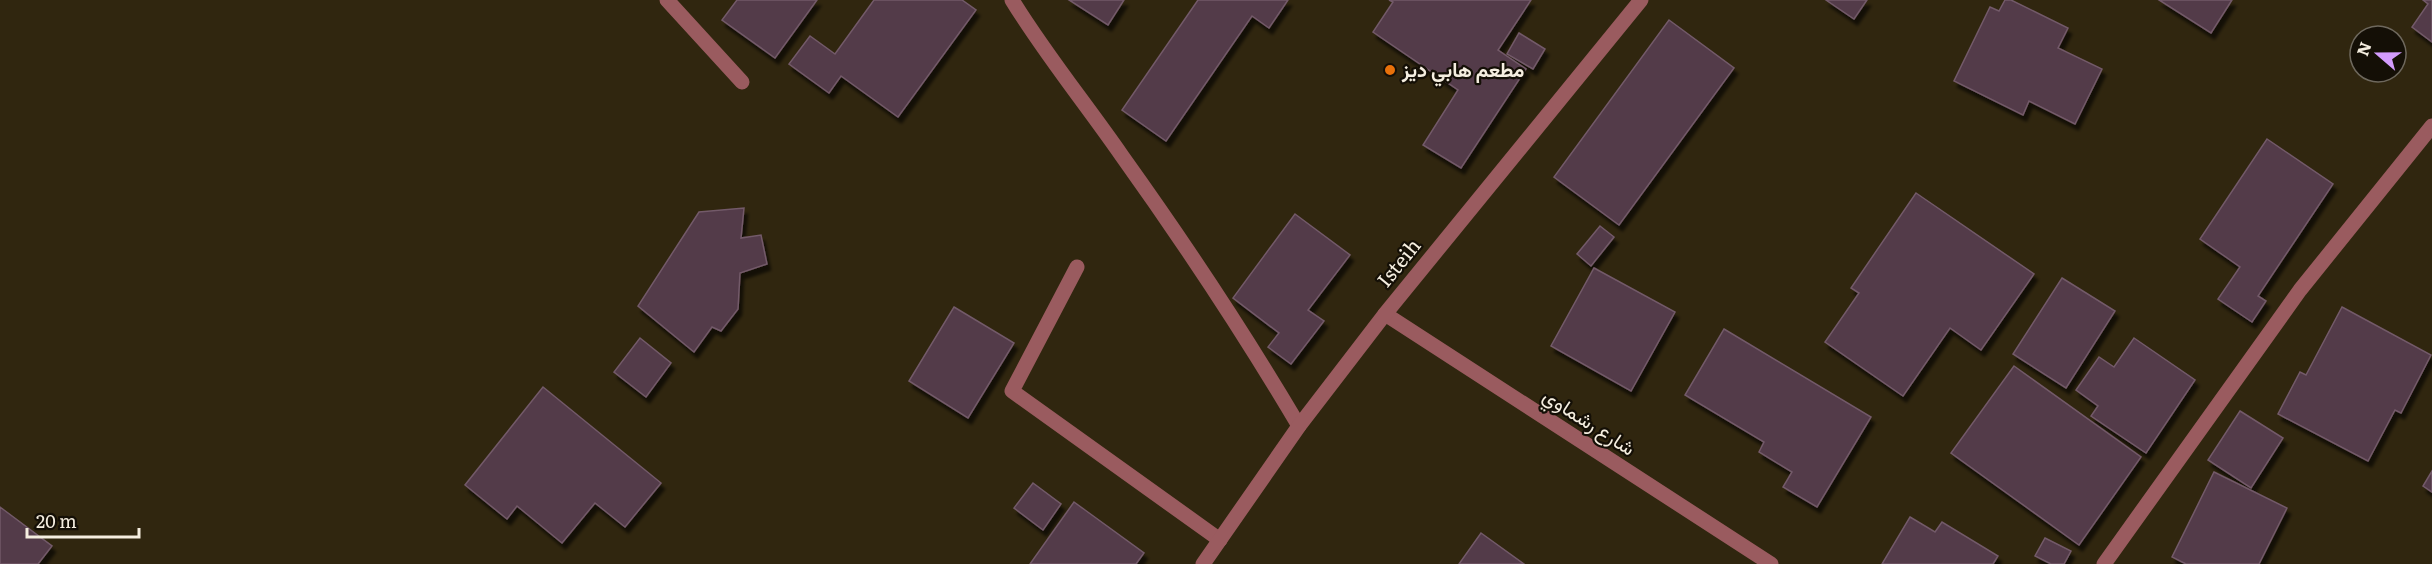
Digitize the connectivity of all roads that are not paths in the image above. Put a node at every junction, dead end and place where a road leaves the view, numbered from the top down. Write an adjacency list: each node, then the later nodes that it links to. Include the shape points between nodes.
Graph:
1 (667, 0): 4 (street)
2 (1012, 0): 8 (street, via 1249,340)
3 (1641, 0): 7 (street, Isteih)
4 (742, 82)
5 (2432, 126): 12 (street, via 2300,290)
6 (1077, 267): 9 (street, via 1012,392)
7 (1385, 314): 8 (street, Isteih); 11 (street, شارع رشماوي)
8 (1299, 426): 9 (street, Isteih)
9 (1220, 540): 10 (street, Isteih)
10 (1203, 564)
11 (1772, 564)
12 (2104, 564)

